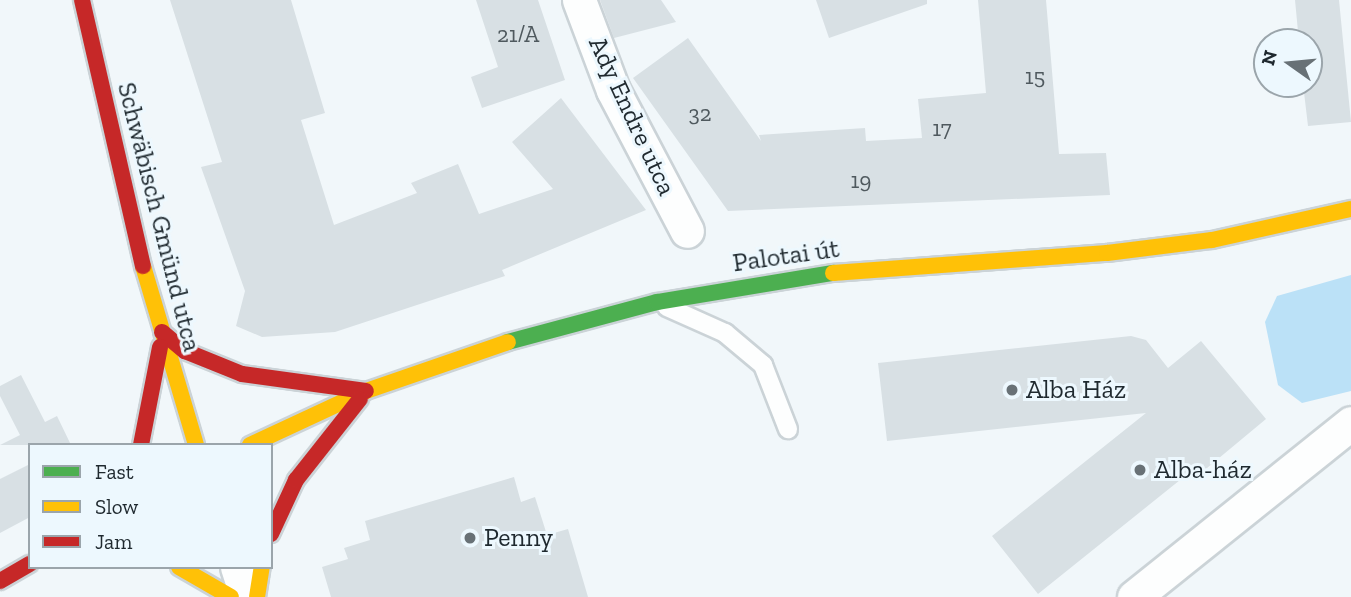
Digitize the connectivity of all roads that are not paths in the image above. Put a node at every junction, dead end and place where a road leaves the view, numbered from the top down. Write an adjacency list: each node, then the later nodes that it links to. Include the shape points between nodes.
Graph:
1 (82, 0): 6 (main road, Schwäbisch Gmünd utca)
2 (579, 0): 4 (street, Ady Endre utca, via 613,90)
3 (1351, 209): 5 (main road, Palotai út, via 1213,240 813,275)
4 (687, 231)
5 (657, 302): 7 (main road, Palotai út, via 521,335); 9 (lane, via 725,333 750,353 771,380)
6 (162, 332): 7 (main road, via 185,351 242,374); 10 (main road); 11 (main road, Schwäbisch Gmünd utca)
7 (366, 391): 12 (main road, Palotai út); 13 (main road, via 296,480)
8 (1351, 423): 22 (street)
9 (788, 429)
10 (141, 443)
11 (195, 443)
12 (254, 443)
13 (273, 530)
14 (28, 565): 18 (main road)
15 (182, 569): 19 (main road)
16 (238, 569): 20 (street)
17 (262, 569): 21 (main road)
18 (0, 581)
19 (231, 597)
20 (247, 597)
21 (257, 597)
22 (1134, 597)

